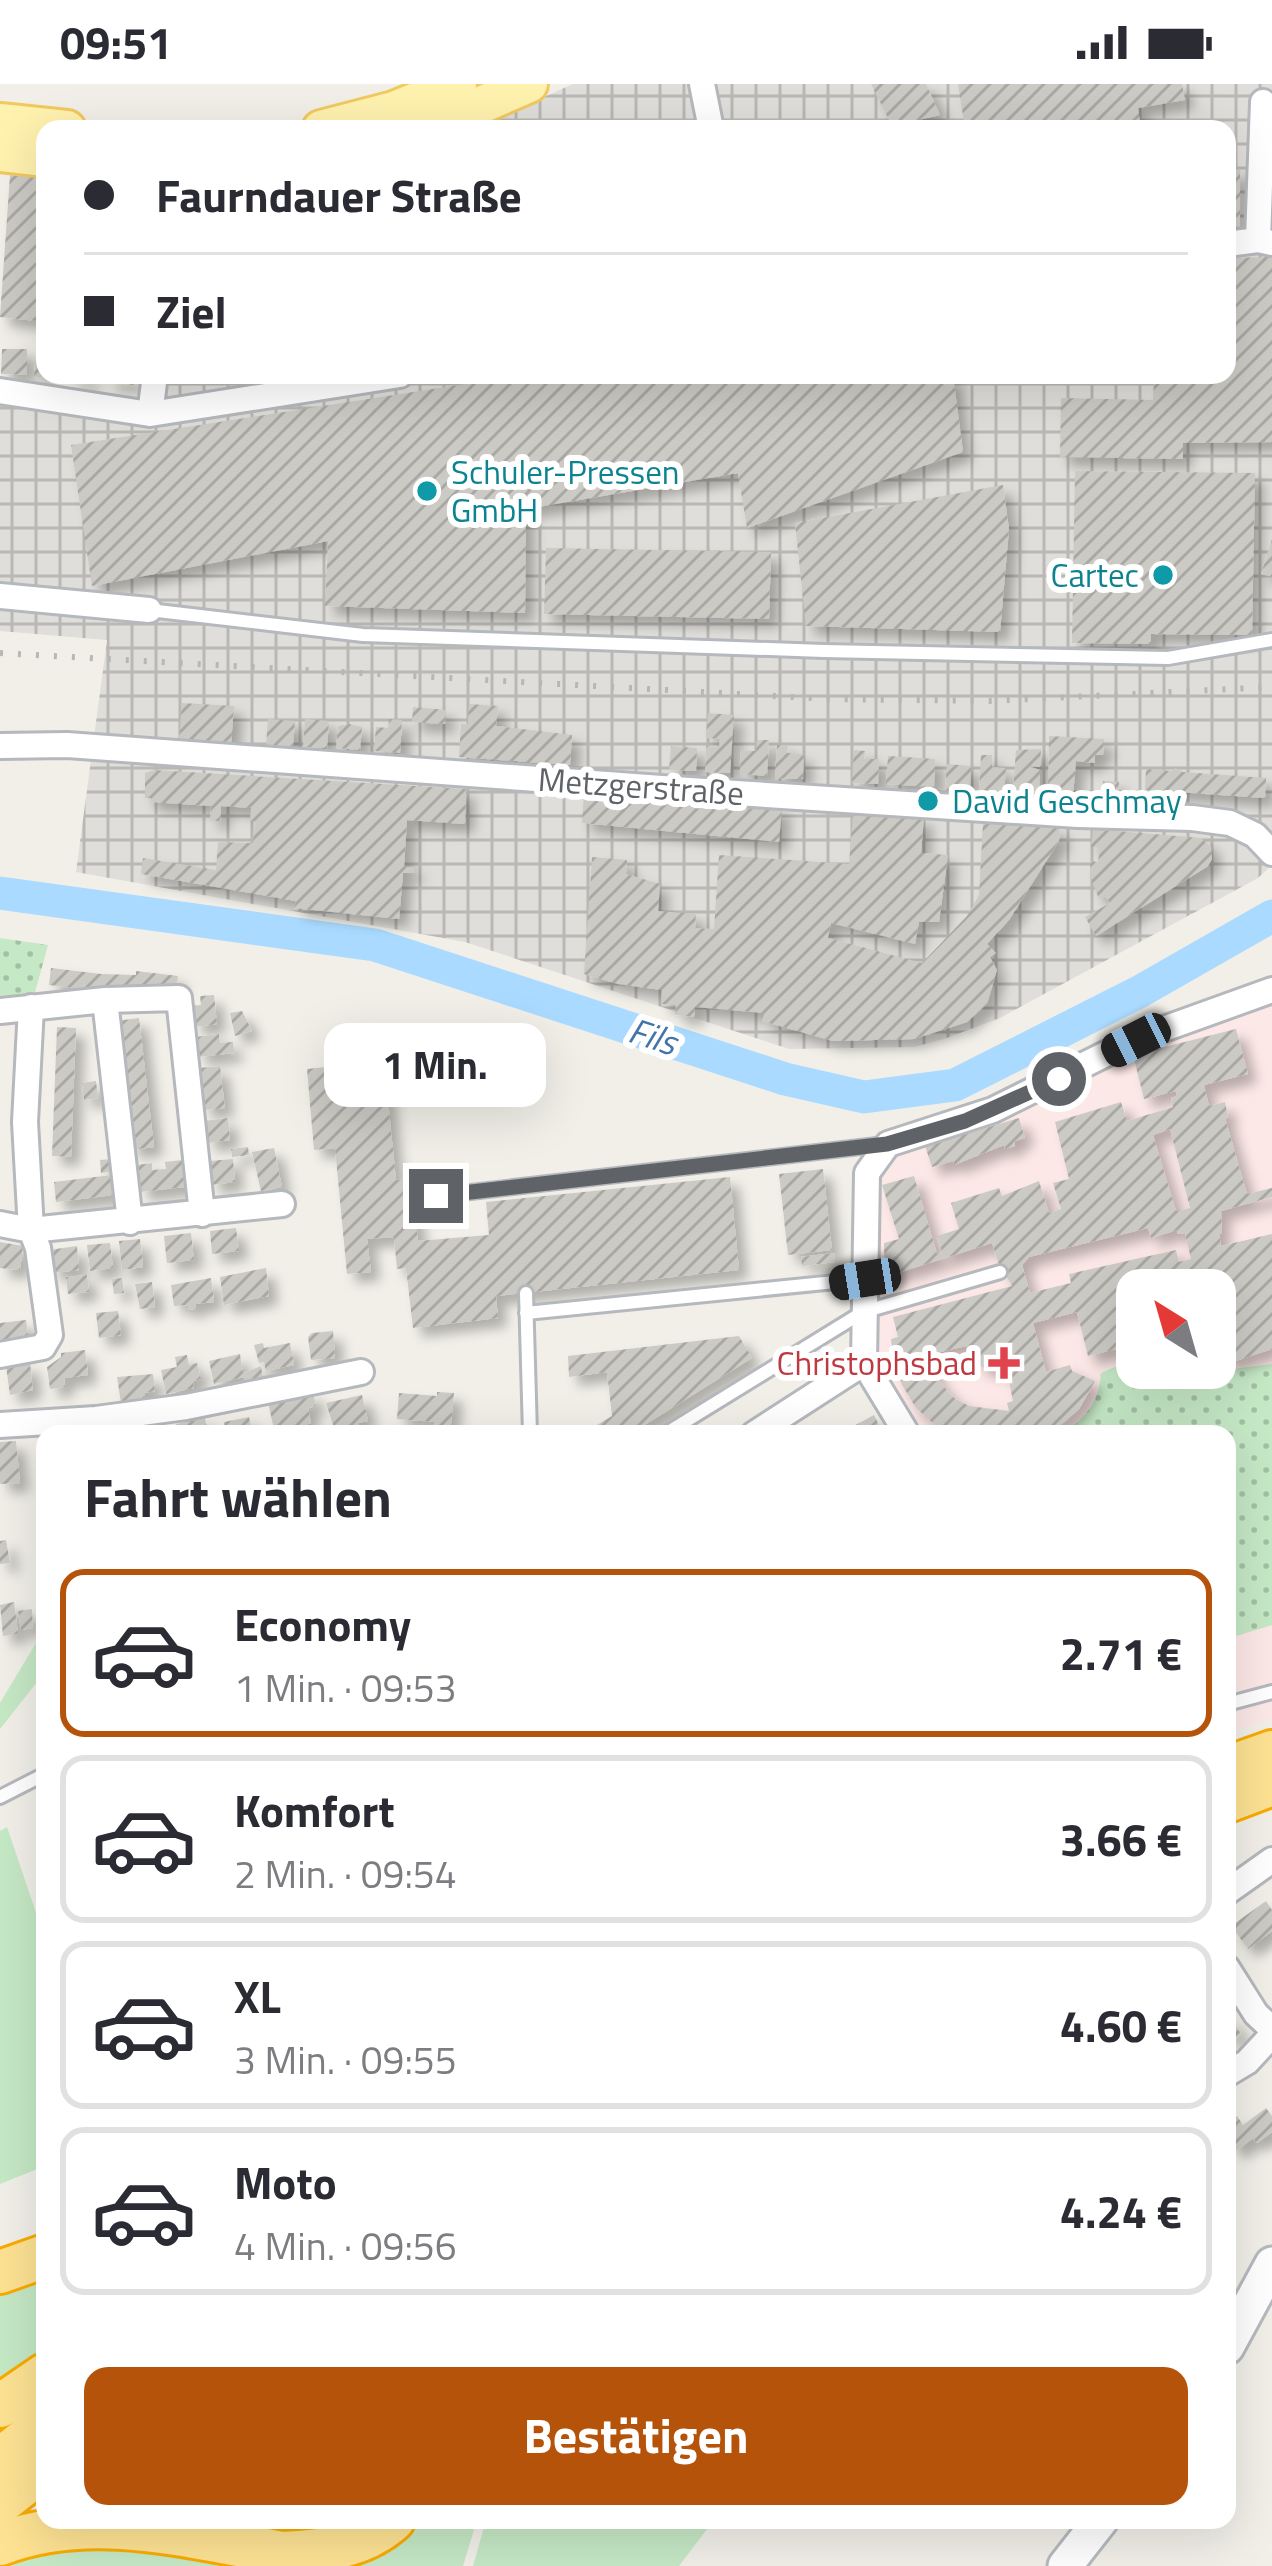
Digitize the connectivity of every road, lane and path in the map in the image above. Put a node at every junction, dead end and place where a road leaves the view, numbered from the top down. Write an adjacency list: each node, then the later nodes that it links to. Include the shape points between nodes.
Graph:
1 (458, 84): 5 (main road)
2 (529, 84): 6 (main road)
3 (702, 84): 7 (street)
4 (1263, 102): 12 (street)
5 (356, 120)
6 (447, 120)
7 (709, 120)
8 (0, 122): 9 (main road)
9 (36, 126)
10 (0, 154): 11 (main road)
11 (36, 157)
12 (1265, 242)
13 (153, 384): 16 (street)
14 (342, 384): 16 (street)
15 (0, 391): 16 (street)
16 (150, 414)
17 (0, 596): 18 (street)
18 (149, 610): 19 (lane, via 363,635 824,651 1168,658)
19 (1272, 640)
20 (0, 746): 21 (street, Metzgerstraße, via 1192,818 1230,823)
21 (1272, 853)
22 (1272, 990): 26 (street, via 1136,1040 993,1110)
23 (105, 1000): 24 (street); 31 (street, via 179,998); 32 (street)
24 (31, 1007): 25 (street); 34 (street)
25 (0, 1011)
26 (899, 1139): 27 (lane); 36 (street, via 867,1173)
27 (708, 1168): 28 (lane); 29 (lane)
28 (710, 1185)
29 (436, 1196)
30 (282, 1204): 31 (street)
31 (202, 1214): 32 (street)
32 (130, 1222): 34 (street)
33 (0, 1224): 34 (street)
34 (31, 1230): 40 (street, via 50,1335 44,1347)
35 (1000, 1272): 38 (lane)
36 (865, 1279): 38 (street); 39 (lane)
37 (526, 1293): 39 (lane)
38 (863, 1312): 41 (street); 45 (lane)
39 (526, 1313): 44 (lane)
40 (0, 1355)
41 (864, 1363): 46 (street); 47 (street)
42 (361, 1372): 43 (street, via 186,1407)
43 (0, 1425)
44 (530, 1425)
45 (680, 1425)
46 (768, 1425)
47 (902, 1425)
48 (1272, 1692): 49 (lane)
49 (1236, 1702)
50 (1272, 1752): 51 (highway)
51 (1236, 1765)
52 (36, 1779): 54 (lane)
53 (1272, 1784): 55 (highway)
54 (0, 1797)
55 (1236, 1798)
56 (1272, 1860): 57 (street)
57 (1236, 1886)
58 (1236, 1982): 59 (street)
59 (1272, 2032): 60 (street)
60 (1236, 2069)
61 (36, 2259): 63 (highway)
62 (1272, 2264): 64 (main road)
63 (0, 2272)
64 (1236, 2330)
65 (36, 2381): 66 (highway)
66 (0, 2406)
67 (36, 2431): 68 (highway)
68 (0, 2459)
69 (36, 2475): 70 (highway)
70 (0, 2503)
71 (50, 2529): 76 (highway)
72 (138, 2529): 77 (highway)
73 (263, 2529): 77 (highway)
74 (379, 2529): 77 (highway, via 360,2541)
75 (1094, 2529): 78 (main road)
76 (0, 2544)
77 (303, 2552)
78 (1065, 2566)

